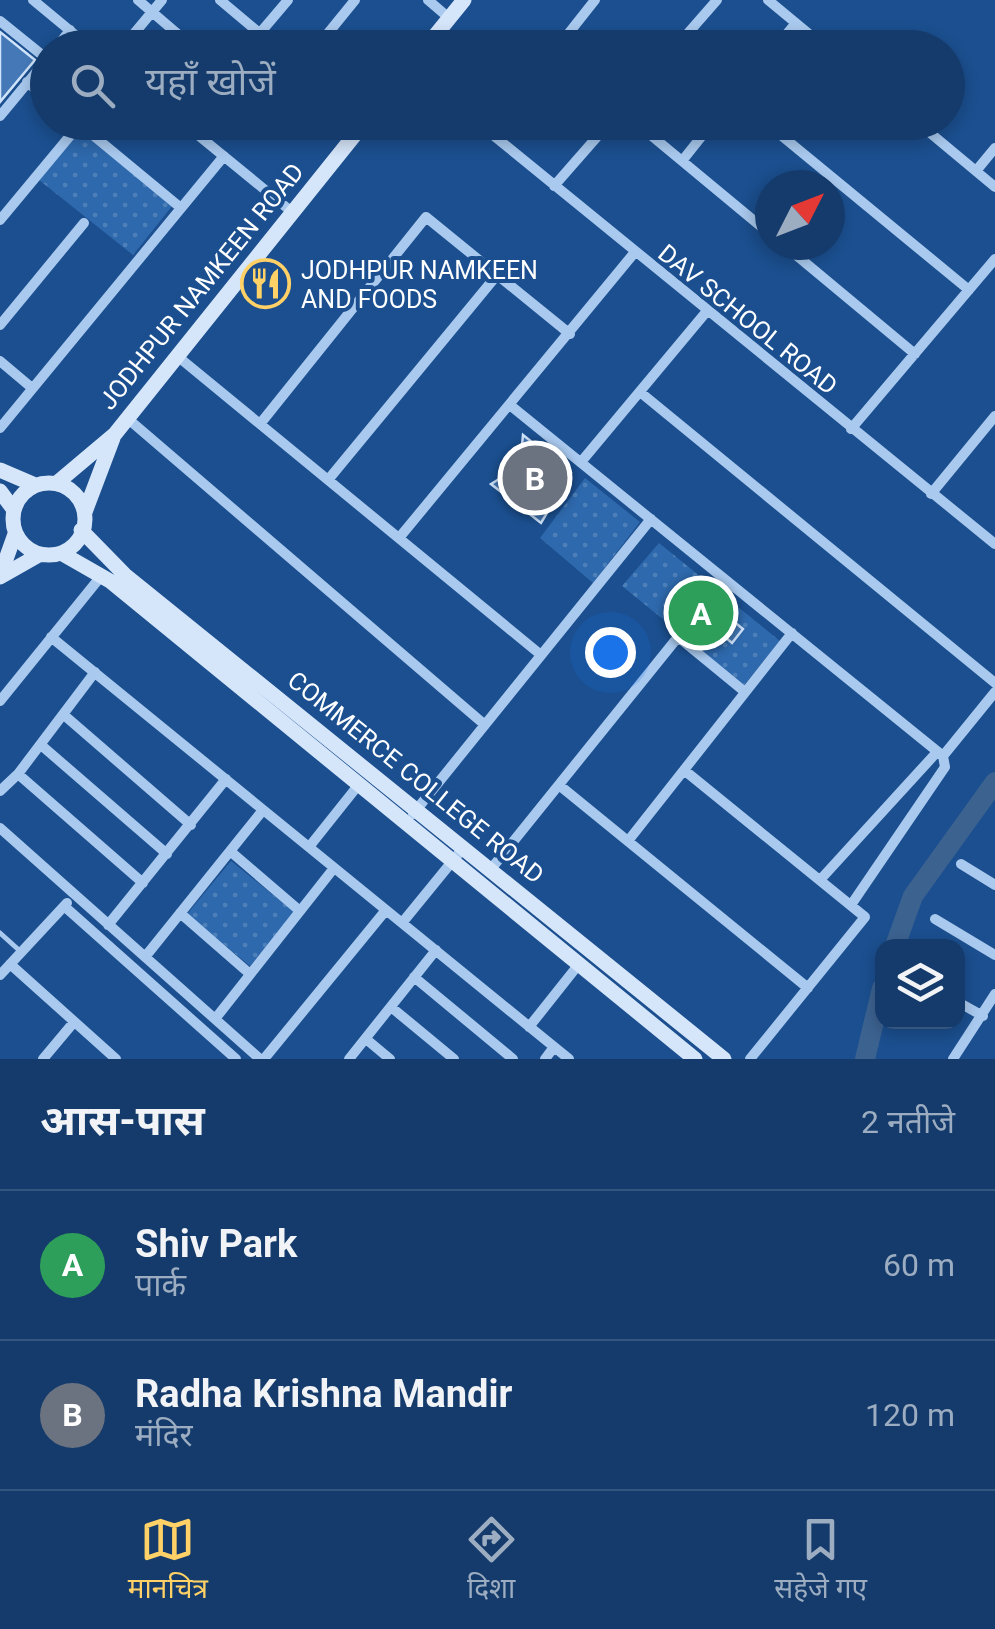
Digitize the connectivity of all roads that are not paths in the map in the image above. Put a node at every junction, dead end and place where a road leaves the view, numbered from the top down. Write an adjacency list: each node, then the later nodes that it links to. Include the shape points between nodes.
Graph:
1 (33, 0): 16 (street)
2 (138, 0): 12 (street)
3 (162, 0): 12 (street)
4 (220, 0): 19 (street)
5 (288, 0): 20 (street)
6 (355, 0): 21 (street)
7 (428, 0): 13 (street)
8 (464, 0): 13 (street)
9 (596, 0): 23 (street)
10 (717, 0): 24 (street)
11 (768, 0): 15 (street)
12 (151, 12): 17 (street); 18 (street)
13 (450, 18): 22 (street)
14 (0, 21): 27 (street)
15 (796, 22): 25 (street); 26 (street)
16 (70, 30)
17 (136, 30)
18 (172, 30)
19 (255, 30)
20 (263, 30)
21 (331, 30)
22 (440, 30)
23 (572, 30)
24 (691, 30)
25 (790, 30)
26 (805, 30)
27 (30, 45)
28 (30, 79): 29 (street)
29 (28, 82): 30 (street)
30 (2, 111)
31 (65, 140): 49 (street)
32 (98, 140): 47 (street)
33 (204, 140): 42 (street)
34 (350, 140): 48 (street, JODHPUR NAMKEEN ROAD)
35 (506, 140): 45 (street, DAV SCHOOL ROAD)
36 (594, 140): 45 (street)
37 (657, 140): 43 (street)
38 (699, 140): 43 (street)
39 (787, 140): 56 (street)
40 (938, 140): 44 (street)
41 (995, 148): 44 (street)
42 (224, 156): 47 (street); 48 (street)
43 (682, 161): 50 (street)
44 (976, 172): 46 (street)
45 (554, 186): 52 (street, DAV SCHOOL ROAD)
46 (995, 187)
47 (181, 208): 63 (street)
48 (292, 212): 61 (street, JODHPUR NAMKEEN ROAD)
49 (0, 220)
50 (755, 222)
51 (84, 223): 58 (street)
52 (635, 252): 57 (street, DAV SCHOOL ROAD); 59 (street)
53 (995, 259): 56 (street)
54 (802, 260): 60 (street)
55 (497, 275): 59 (street); 68 (street, via 426,217); 74 (street)
56 (968, 290): 60 (street)
57 (708, 311): 64 (street); 70 (street, DAV SCHOOL ROAD)
58 (0, 325)
59 (570, 334): 65 (street)
60 (915, 354): 70 (street)
61 (176, 355): 67 (street, JODHPUR NAMKEEN ROAD); 68 (street)
62 (0, 361): 63 (street)
63 (32, 388): 69 (street)
64 (640, 392): 72 (street); 94 (street)
65 (512, 406): 72 (street); 84 (street)
66 (995, 416): 78 (street)
67 (128, 418): 71 (street, JODHPUR NAMKEEN ROAD); 99 (street)
68 (260, 424): 74 (street)
69 (0, 428)
70 (851, 429): 78 (street, DAV SCHOOL ROAD)
71 (115, 434): 75 (street); 80 (street)
72 (581, 462): 81 (street)
73 (0, 470): 76 (street)
74 (328, 480): 84 (street)
75 (58, 482): 76 (street); 80 (street, via 75,490)
76 (35, 485): 79 (street)
77 (0, 492): 79 (street)
78 (931, 494): 85 (street, DAV SCHOOL ROAD)
79 (14, 510): 83 (street)
80 (85, 512): 82 (street)
81 (651, 519): 90 (street); 92 (street)
82 (81, 530): 86 (street); 109 (street, COMMERCE COLLEGE ROAD)
83 (16, 534): 87 (street); 89 (street)
84 (399, 538): 92 (street)
85 (995, 544)
86 (61, 553): 87 (street); 88 (street)
87 (37, 556): 89 (street)
88 (102, 575): 91 (street); 105 (street)
89 (0, 576)
90 (792, 634): 95 (street); 101 (street)
91 (52, 638): 93 (street); 97 (street)
92 (542, 655): 99 (street)
93 (94, 672): 98 (street); 104 (street)
94 (995, 682)
95 (745, 692): 102 (street); 106 (street, via 678,637)
96 (995, 692): 101 (street)
97 (0, 701)
98 (64, 716): 100 (street); 110 (street)
99 (485, 725): 109 (street)
100 (42, 745): 103 (street); 116 (street)
101 (940, 754): 120 (street); 124 (street, via 945,767)
102 (684, 770): 112 (street); 120 (street)
103 (18, 774): 107 (street); 121 (street)
104 (226, 779): 108 (street); 110 (street)
105 (360, 782): 109 (street); 113 (street)
106 (559, 785): 112 (street); 119 (street)
107 (0, 791)
108 (263, 810): 113 (street); 114 (street)
109 (413, 815): 115 (street)
110 (191, 825): 116 (street)
111 (0, 828): 123 (street)
112 (628, 841): 142 (street)
113 (309, 847): 118 (street)
114 (230, 851): 127 (street); 128 (street)
115 (459, 853): 119 (street, COMMERCE COLLEGE ROAD); 130 (street); 138 (street)
116 (166, 854): 121 (street)
117 (961, 864): 122 (street)
118 (334, 868): 126 (street); 127 (street)
119 (491, 869): 163 (street, COMMERCE COLLEGE ROAD)
120 (820, 880): 124 (street)
121 (142, 884): 131 (street)
122 (995, 885)
123 (75, 895): 125 (street); 131 (street)
124 (851, 905): 142 (street, via 865,917)
125 (64, 906): 134 (street); 154 (street)
126 (386, 910): 130 (street); 155 (street)
127 (300, 911): 139 (street)
128 (180, 913): 136 (street); 139 (street)
129 (935, 919): 135 (street)
130 (402, 923): 133 (street)
131 (108, 924): 136 (street)
132 (0, 933): 134 (lane)
133 (436, 950): 141 (street); 149 (street)
134 (21, 952): 137 (street)
135 (995, 956)
136 (145, 957): 147 (street)
137 (10, 964): 140 (street); 148 (street)
138 (579, 964): 149 (street); 162 (street)
139 (250, 974): 147 (street)
140 (0, 975)
141 (414, 977): 145 (street); 159 (street)
142 (808, 988): 164 (street)
143 (995, 994): 146 (street)
144 (965, 1006): 146 (street)
145 (390, 1007): 150 (street); 158 (street)
146 (983, 1016): 165 (street)
147 (214, 1019): 155 (street)
148 (74, 1022): 152 (street); 153 (street)
149 (529, 1026): 151 (street)
150 (366, 1039): 156 (street); 157 (street)
151 (554, 1047): 160 (street); 161 (street)
152 (43, 1059)
153 (116, 1059)
154 (236, 1059)
155 (262, 1059)
156 (349, 1059)
157 (390, 1059)
158 (454, 1059)
159 (513, 1059)
160 (545, 1059)
161 (569, 1059)
162 (694, 1059)
163 (724, 1059)
164 (750, 1059)
165 (953, 1059)

